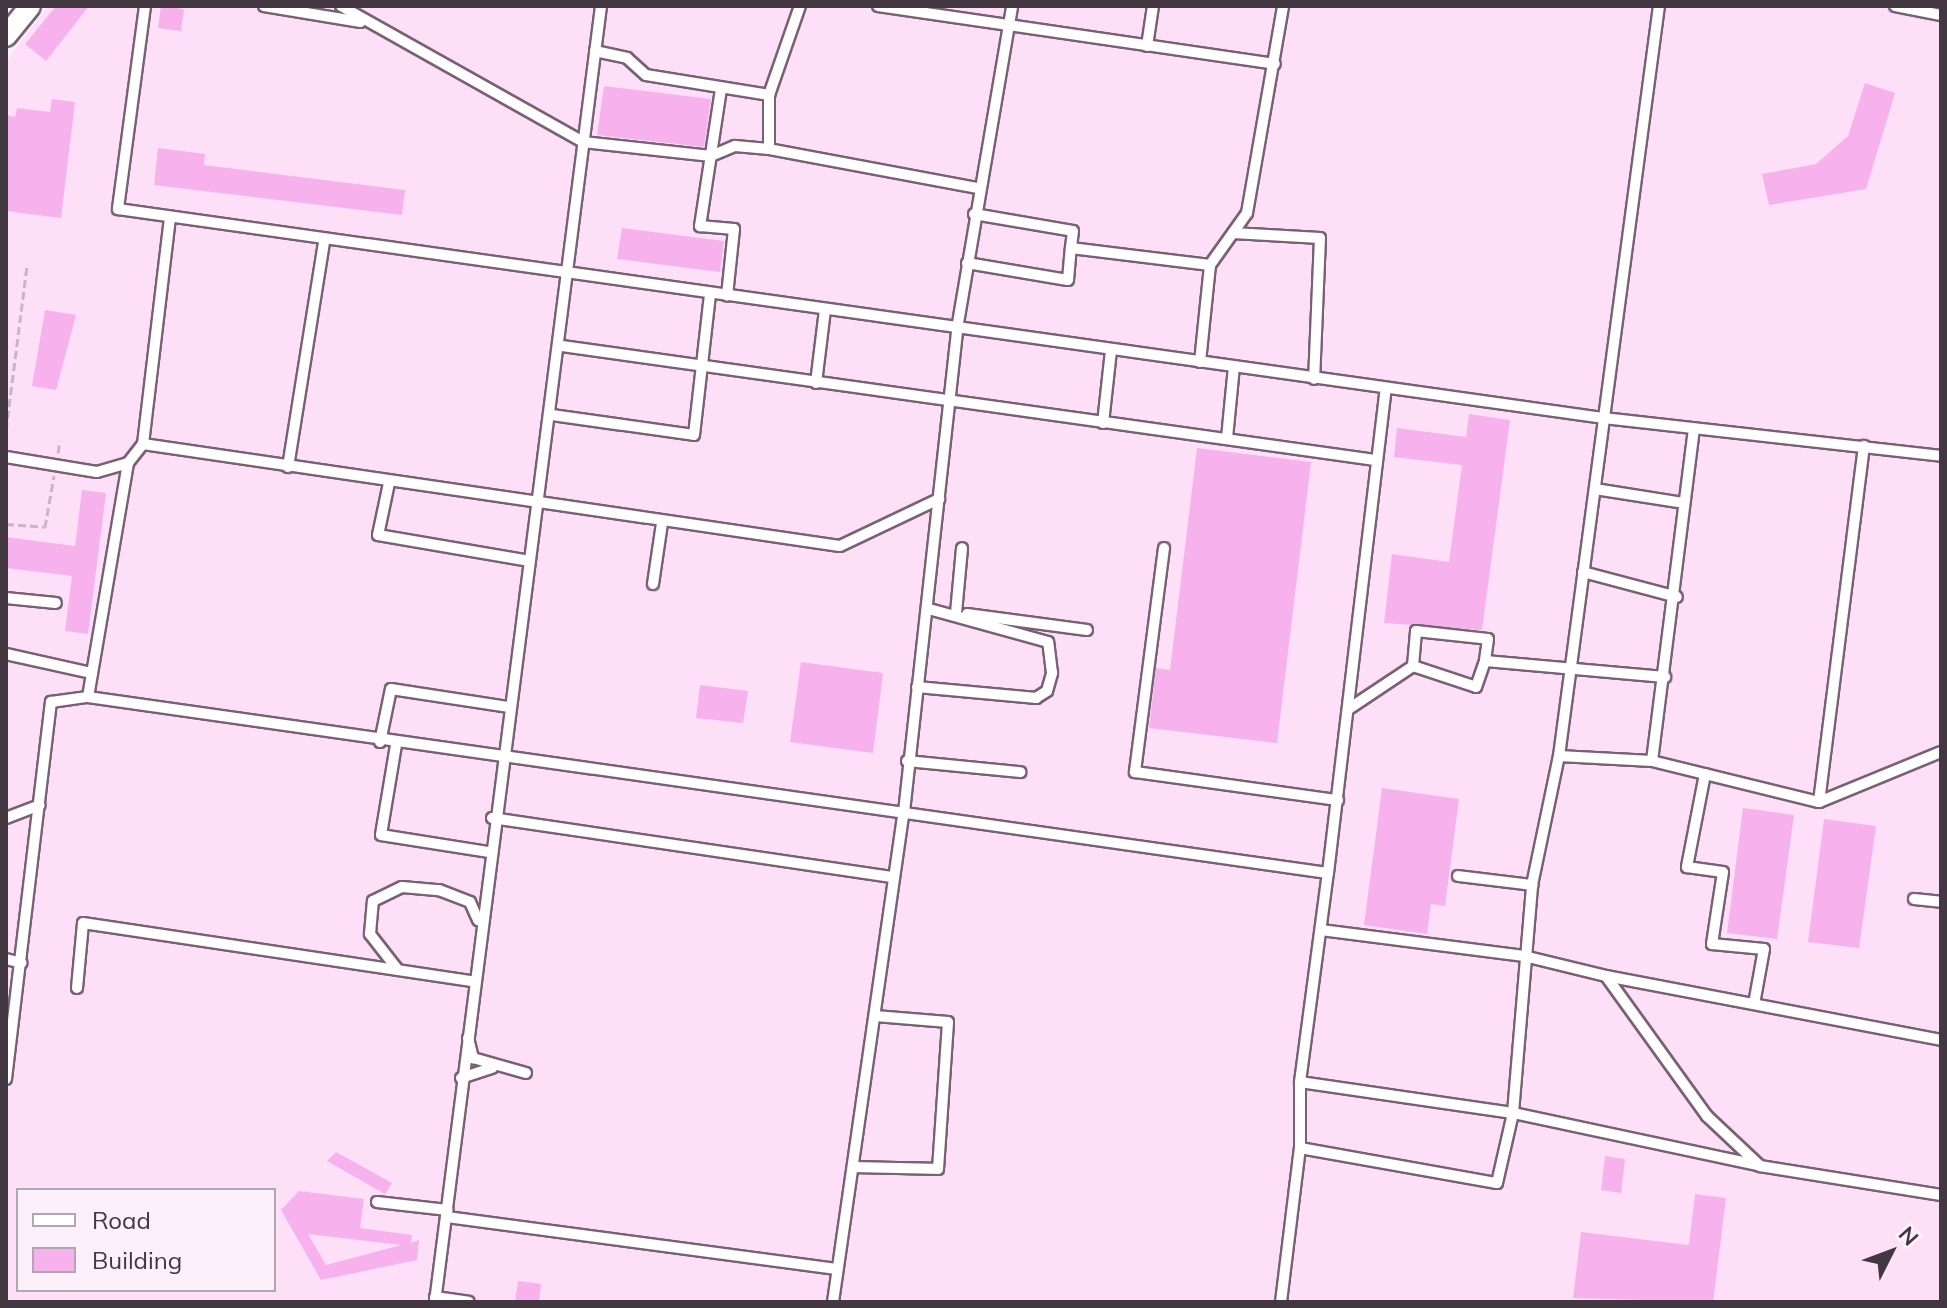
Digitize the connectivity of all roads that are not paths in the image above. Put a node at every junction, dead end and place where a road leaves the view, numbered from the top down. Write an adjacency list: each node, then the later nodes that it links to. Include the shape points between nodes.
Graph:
1 (30, 6): 16 (street)
2 (145, 6): 27 (lane, via 118,209)
3 (264, 6): 14 (lane)
4 (341, 6): 14 (lane)
5 (601, 6): 18 (lane)
6 (800, 6): 21 (lane)
7 (878, 6): 15 (lane)
8 (1012, 6): 15 (lane)
9 (1153, 6): 17 (lane)
10 (1283, 6): 19 (lane)
11 (1659, 6): 48 (lane)
12 (1895, 6): 13 (lane)
13 (1941, 15)
14 (366, 23): 22 (lane)
15 (1009, 26): 17 (lane); 25 (lane)
16 (6, 36)
17 (1147, 46): 19 (lane)
18 (595, 51): 20 (lane, via 627,58 646,75); 22 (lane)
19 (1275, 64): 28 (lane, via 1247,213)
20 (721, 89): 21 (lane); 24 (lane)
21 (769, 95): 23 (lane)
22 (583, 142): 24 (lane); 33 (lane)
23 (769, 149): 24 (lane, via 735,146); 25 (lane)
24 (711, 156): 35 (lane, via 700,226 734,229)
25 (978, 188): 26 (lane)
26 (974, 214): 30 (lane, via 1073,231); 31 (lane)
27 (170, 219): 29 (lane); 52 (lane)
28 (1233, 233): 32 (lane); 43 (lane, via 1320,238)
29 (324, 241): 33 (lane); 58 (lane)
30 (1071, 248): 31 (lane, via 1068,280); 32 (lane)
31 (967, 263): 37 (lane)
32 (1210, 265): 40 (lane)
33 (566, 274): 34 (lane); 38 (lane)
34 (710, 294): 35 (lane); 41 (lane)
35 (727, 296): 36 (lane)
36 (825, 310): 37 (lane); 44 (lane)
37 (957, 329): 39 (lane); 46 (lane)
38 (562, 346): 41 (lane); 47 (lane)
39 (1111, 350): 40 (lane); 49 (lane)
40 (1200, 362): 42 (lane)
41 (702, 366): 44 (lane); 47 (lane, via 694,435)
42 (1234, 367): 43 (lane); 51 (lane)
43 (1314, 379): 45 (lane)
44 (816, 383): 46 (lane)
45 (1386, 390): 48 (lane); 56 (lane)
46 (950, 399): 49 (lane); 61 (lane)
47 (552, 415): 63 (lane)
48 (1604, 418): 50 (lane); 60 (lane)
49 (1103, 423): 51 (lane)
50 (1694, 430): 53 (lane); 62 (lane)
51 (1227, 438): 56 (lane)
52 (143, 444): 57 (lane); 58 (lane)
53 (1864, 446): 54 (lane); 96 (lane)
54 (1941, 456)
55 (6, 457): 57 (lane, via 97,472)
56 (1375, 460): 85 (lane)
57 (128, 463): 80 (lane)
58 (288, 467): 59 (lane)
59 (389, 483): 63 (lane); 67 (lane, via 378,535)
60 (1595, 489): 62 (lane); 68 (lane)
61 (939, 499): 64 (lane, via 840,546); 73 (lane)
62 (1683, 503): 70 (lane)
63 (538, 507): 64 (lane); 67 (lane)
64 (662, 523): 69 (lane)
65 (962, 548): 74 (lane)
66 (1164, 548): 95 (lane, via 1135,772)
67 (530, 561): 84 (lane)
68 (1583, 572): 70 (lane); 79 (lane)
69 (653, 584)
70 (1677, 597): 81 (lane)
71 (6, 598): 72 (lane)
72 (56, 603)
73 (929, 609): 74 (lane); 82 (lane); 82 (lane, via 1048,642 1052,673 1047,691 1036,698)
74 (956, 613): 75 (lane)
75 (1087, 630)
76 (6, 654): 80 (lane)
77 (1485, 661): 78 (lane, via 1476,687); 78 (lane, via 1488,639 1416,631); 79 (lane)
78 (1413, 666): 85 (lane)
79 (1571, 669): 81 (lane); 89 (lane)
80 (92, 673): 83 (lane)
81 (1665, 677): 92 (lane)
82 (917, 687): 91 (lane)
83 (88, 697): 86 (lane); 97 (lane, via 51,702)
84 (508, 707): 86 (lane, via 391,689); 90 (lane)
85 (1350, 708): 95 (lane)
86 (380, 742): 87 (lane)
87 (396, 745): 90 (lane); 101 (lane, via 381,835)
88 (1941, 752): 96 (lane)
89 (1559, 756): 92 (lane); 105 (lane)
90 (499, 760): 98 (lane); 100 (lane)
91 (907, 761): 93 (lane); 98 (lane)
92 (1652, 761): 94 (lane)
93 (1020, 772)
94 (1705, 774): 96 (lane); 117 (lane, via 1687,867 1723,872 1712,944 1764,949)
95 (1338, 800): 102 (lane)
96 (1819, 802)
97 (40, 805): 99 (lane); 112 (lane)
98 (904, 812): 102 (lane); 104 (lane)
99 (6, 818)
100 (492, 818): 101 (lane); 104 (lane)
101 (488, 852): 108 (lane)
102 (1328, 873): 109 (lane)
103 (1458, 876): 105 (lane)
104 (892, 877): 118 (lane)
105 (1532, 885): 110 (lane)
106 (1914, 899): 107 (lane)
107 (1941, 902)
108 (480, 923): 113 (lane, via 470,902 439,890 402,887 373,901 370,934); 115 (lane)
109 (1321, 930): 110 (lane); 126 (lane)
110 (1524, 956): 114 (lane); 127 (lane)
111 (6, 959): 112 (lane)
112 (22, 963): 119 (lane)
113 (398, 970): 115 (lane); 116 (lane, via 83,923)
114 (1606, 976): 117 (lane); 129 (lane, via 1707,1116)
115 (472, 981): 120 (lane)
116 (77, 988)
117 (1754, 1004): 121 (lane)
118 (875, 1016): 130 (lane); 130 (lane, via 948,1022 938,1169)
119 (10, 1017): 125 (lane)
120 (466, 1032): 122 (lane, via 473,1058); 124 (lane)
121 (1941, 1040)
122 (495, 1068): 123 (lane); 124 (lane)
123 (526, 1073)
124 (461, 1078): 133 (lane)
125 (6, 1079)
126 (1300, 1082): 127 (lane); 128 (lane)
127 (1513, 1113): 128 (lane, via 1497,1183); 129 (lane)
128 (1300, 1148): 138 (lane)
129 (1760, 1166): 131 (lane)
130 (857, 1167): 134 (lane)
131 (1941, 1195)
132 (377, 1202): 133 (lane)
133 (447, 1214): 134 (lane); 135 (lane)
134 (835, 1269): 137 (lane)
135 (435, 1300): 136 (lane)
136 (469, 1302)
137 (833, 1302)
138 (1281, 1302)

